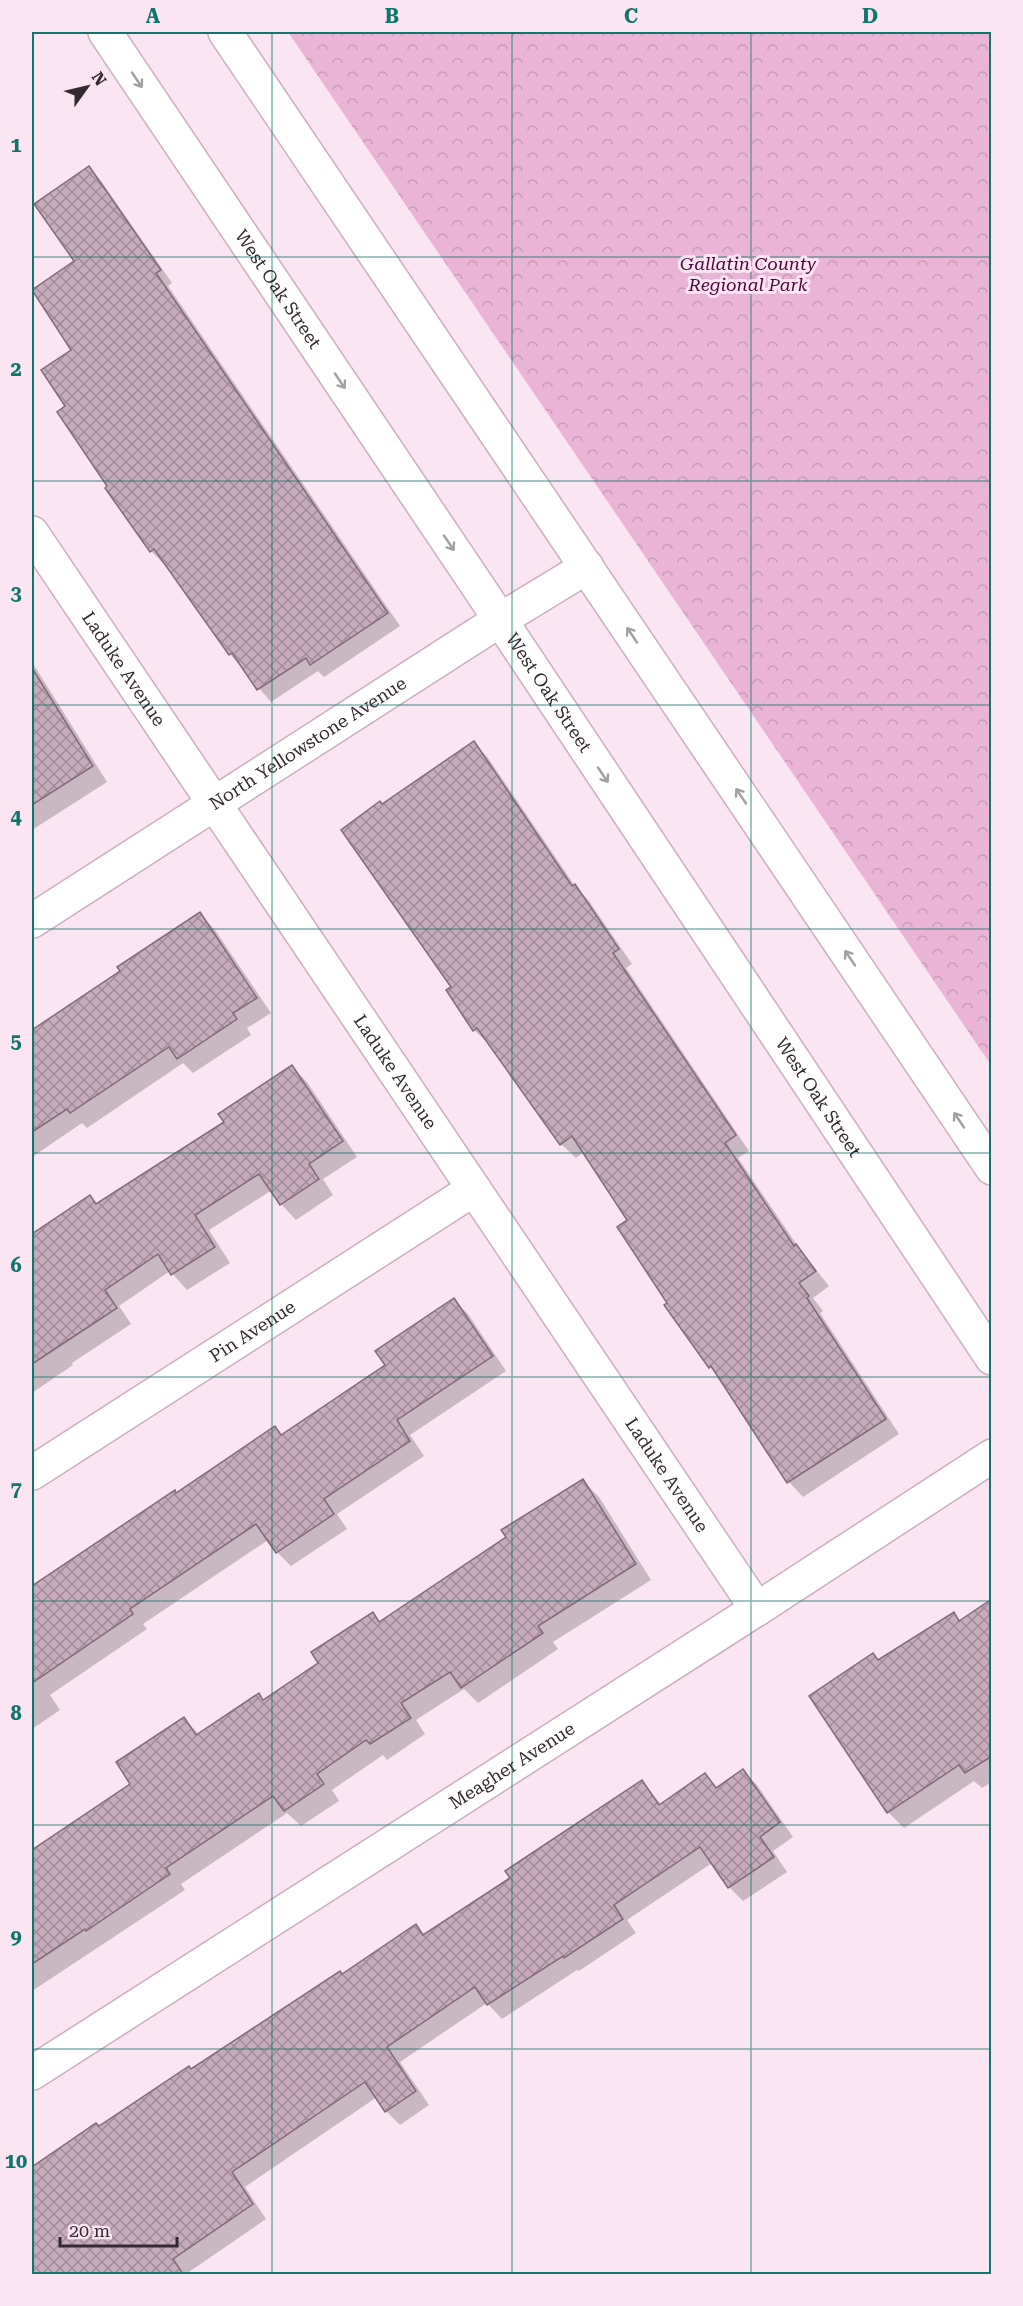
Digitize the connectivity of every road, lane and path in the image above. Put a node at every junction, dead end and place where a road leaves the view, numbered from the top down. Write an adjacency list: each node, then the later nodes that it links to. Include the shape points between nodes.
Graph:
1 (105, 32): 5 (street, West Oak Street, one-way to 5)
2 (225, 32): 4 (street)
3 (32, 533): 6 (street, Laduke Avenue)
4 (587, 567): 5 (street, North Yellowstone Avenue); 8 (street, one-way to 4)
5 (500, 620): 6 (street, North Yellowstone Avenue); 10 (street, West Oak Street, one-way to 10)
6 (214, 804): 7 (street, North Yellowstone Avenue); 9 (street, Laduke Avenue)
7 (32, 921)
8 (992, 1168)
9 (474, 1189): 12 (street, Pin Avenue); 13 (street, Laduke Avenue)
10 (992, 1358)
11 (992, 1456): 13 (street, Meagher Avenue)
12 (32, 1473)
13 (757, 1610): 14 (street, Meagher Avenue)
14 (32, 2073)

